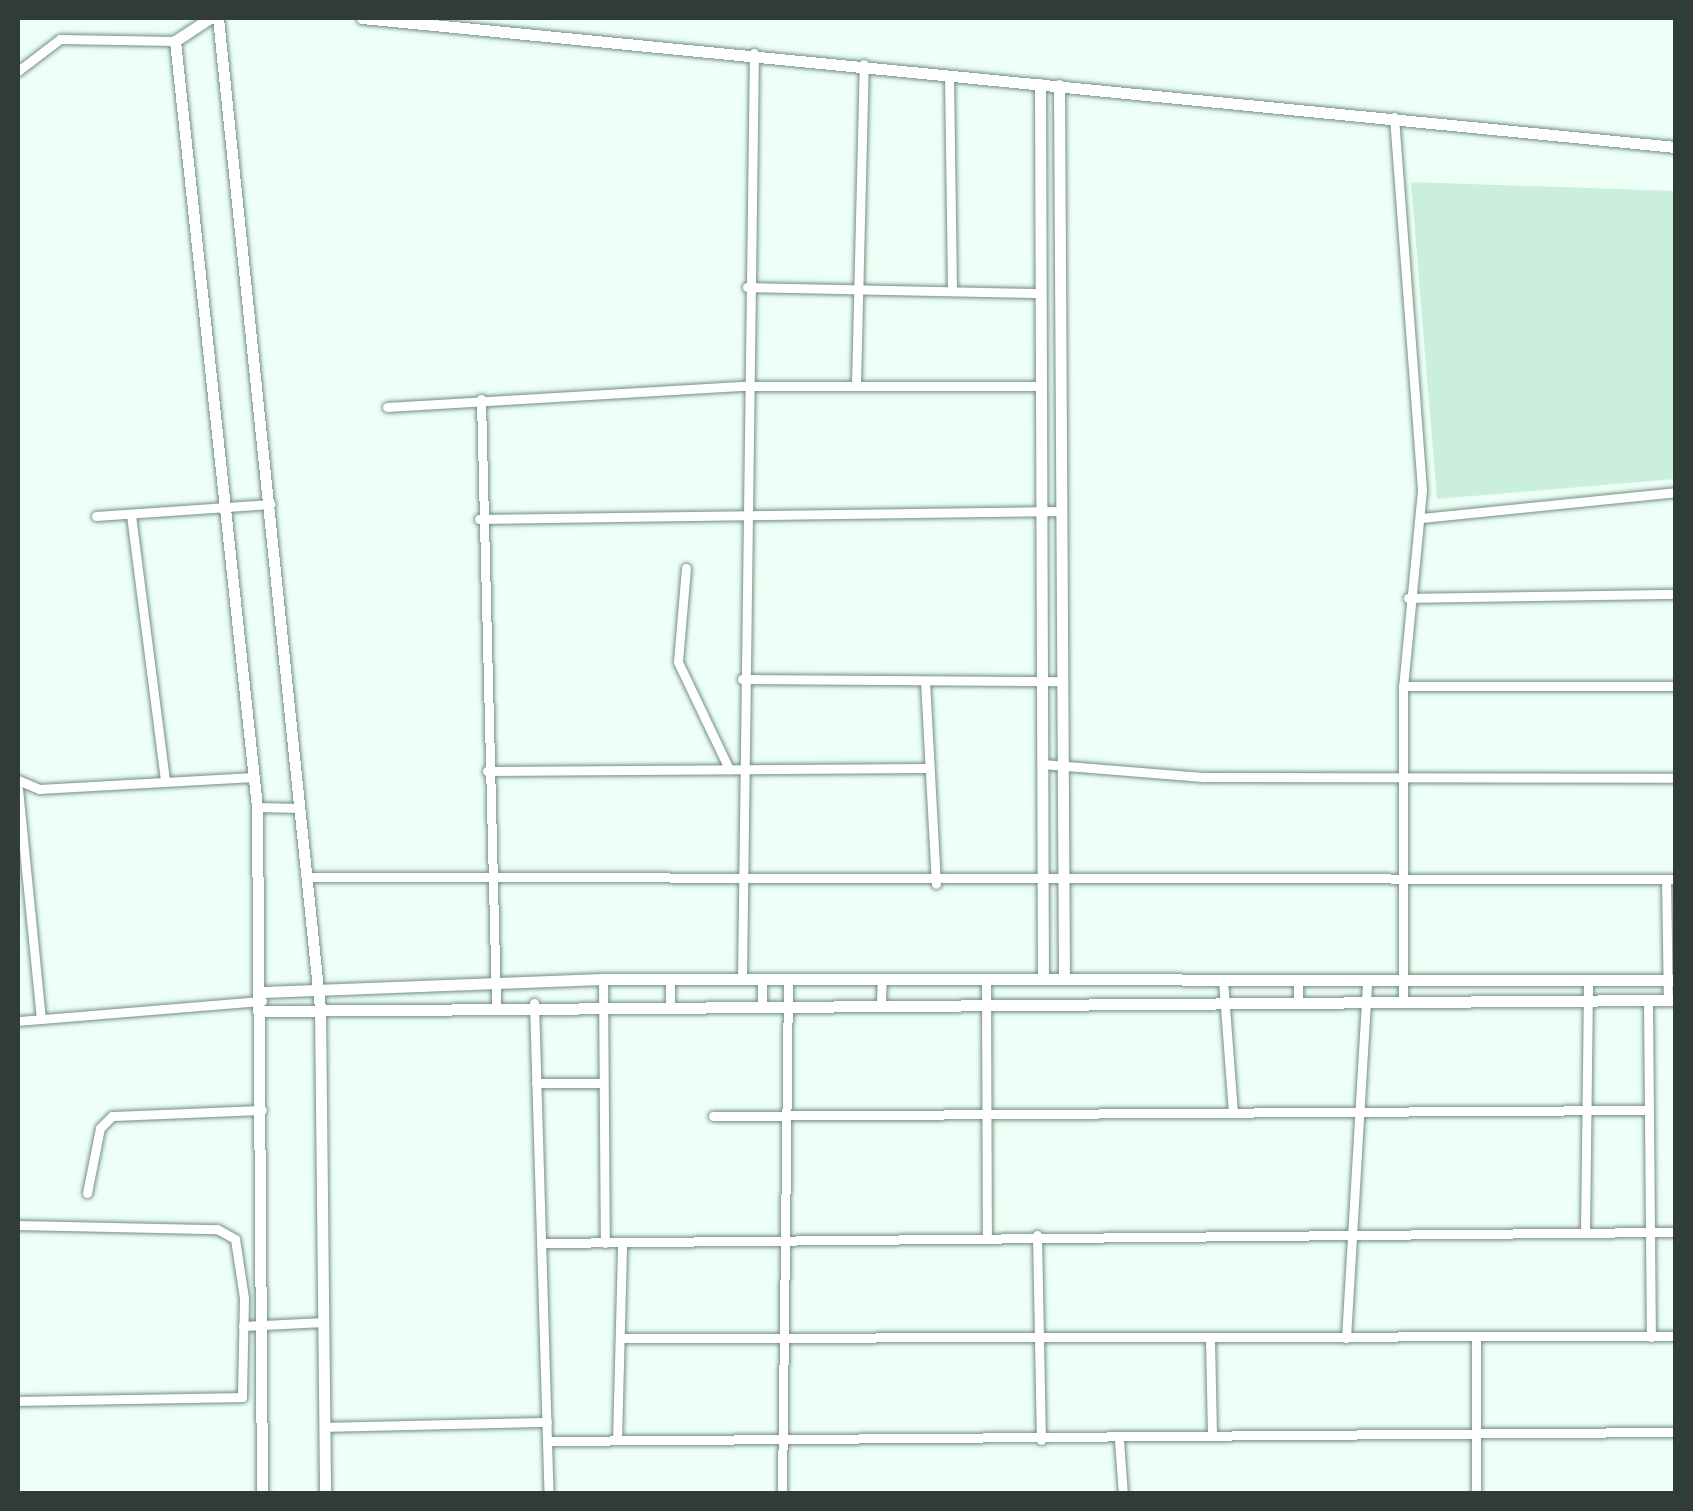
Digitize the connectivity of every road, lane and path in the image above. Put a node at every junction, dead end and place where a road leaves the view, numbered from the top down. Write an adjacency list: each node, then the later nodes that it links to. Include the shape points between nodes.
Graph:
1 (210, 18): 4 (street)
2 (218, 18): 23 (street)
3 (362, 18): 5 (street)
4 (175, 42): 7 (street, via 71,37 36,50); 24 (street)
5 (754, 52): 6 (street); 13 (street)
6 (864, 64): 8 (street); 14 (street)
7 (18, 71)
8 (950, 75): 9 (street); 15 (street)
9 (1040, 84): 10 (street); 16 (street)
10 (1058, 85): 11 (street); 26 (street)
11 (1394, 117): 12 (street); 30 (street)
12 (1676, 147)
13 (747, 287): 14 (street); 18 (street)
14 (862, 291): 15 (street); 17 (street)
15 (952, 291): 16 (street)
16 (1040, 293): 19 (street)
17 (856, 384): 18 (street); 19 (street)
18 (744, 386): 20 (street); 29 (street)
19 (1041, 386): 25 (street)
20 (481, 399): 21 (street); 31 (street)
21 (387, 407)
22 (1676, 492): 30 (street)
23 (271, 504): 24 (street); 54 (street)
24 (227, 510): 27 (street); 47 (street)
25 (1041, 511): 26 (street); 29 (street); 36 (street)
26 (1061, 511): 37 (street)
27 (131, 515): 28 (street); 51 (street)
28 (96, 516)
29 (744, 516): 31 (street); 35 (street)
30 (1421, 518): 34 (street)
31 (479, 519): 46 (street)
32 (686, 568): 44 (street, via 678,662)
33 (1676, 594): 34 (street)
34 (1408, 598): 39 (street)
35 (742, 679): 38 (street); 45 (street)
36 (1042, 681): 37 (street); 38 (street); 41 (street)
37 (1062, 681): 42 (street)
38 (925, 682): 43 (street)
39 (1403, 686): 40 (street); 48 (street)
40 (1676, 686)
41 (1042, 764): 42 (street); 55 (street)
42 (1062, 767): 48 (street); 56 (street)
43 (929, 768): 45 (street); 64 (street)
44 (728, 769): 45 (street); 46 (street)
45 (744, 769): 60 (street)
46 (486, 772): 62 (street)
47 (254, 777): 51 (street); 53 (street)
48 (1403, 777): 49 (street); 58 (street)
49 (1676, 778)
50 (18, 780): 51 (street, via 39,788)
51 (165, 780)
52 (18, 790): 110 (street)
53 (257, 807): 54 (street); 90 (street)
54 (300, 808): 57 (street)
55 (1042, 811): 56 (street); 61 (street)
56 (1063, 811): 63 (street)
57 (307, 876): 62 (street); 86 (street)
58 (1401, 877): 59 (street); 63 (street); 84 (street)
59 (1671, 879): 81 (street)
60 (744, 881): 62 (street); 64 (street); 68 (street)
61 (1042, 881): 63 (street); 64 (street); 72 (street)
62 (488, 882): 76 (street)
63 (1063, 882): 73 (street)
64 (936, 884)
65 (604, 978): 67 (street); 76 (street); 97 (street)
66 (1498, 978): 75 (street); 84 (street); 88 (street)
67 (670, 979): 68 (street); 98 (street)
68 (742, 979): 77 (street)
69 (788, 979): 70 (street); 77 (street); 100 (street)
70 (882, 979): 71 (street); 101 (street)
71 (986, 979): 72 (street); 105 (street)
72 (1043, 979): 73 (street)
73 (1064, 979): 78 (street)
74 (1298, 979): 79 (street); 80 (street); 87 (street)
75 (1588, 979): 81 (street); 95 (street)
76 (495, 980): 82 (street); 103 (street)
77 (762, 980): 99 (street)
78 (1131, 980): 79 (street); 102 (street)
79 (1224, 980): 91 (street)
80 (1350, 980): 83 (street); 92 (street)
81 (1672, 980): 89 (street)
82 (435, 981): 85 (street); 106 (street)
83 (1367, 981): 84 (street); 93 (street)
84 (1403, 981): 94 (street)
85 (363, 984): 86 (street); 107 (street)
86 (318, 987): 90 (street); 108 (street)
87 (1298, 1000): 91 (street); 92 (street)
88 (1498, 1000): 94 (street); 95 (street)
89 (1672, 1000): 96 (street)
90 (262, 1001): 108 (street); 110 (street); 114 (street)
91 (1231, 1001): 102 (street); 117 (street)
92 (1350, 1001): 93 (street); 109 (street)
93 (1367, 1001): 94 (street); 109 (street)
94 (1403, 1001)
95 (1588, 1001): 96 (street); 115 (street)
96 (1648, 1001): 116 (street)
97 (603, 1002): 98 (street); 104 (street); 112 (street)
98 (670, 1002): 99 (street)
99 (762, 1002): 100 (street)
100 (788, 1002): 101 (street); 121 (street)
101 (882, 1002): 105 (street)
102 (1131, 1002): 105 (street)
103 (496, 1003): 104 (street); 106 (street)
104 (534, 1003): 113 (street)
105 (986, 1003): 120 (street)
106 (435, 1004): 107 (street)
107 (363, 1006): 108 (street)
108 (320, 1008): 135 (street)
109 (1359, 1015): 118 (street)
110 (42, 1019): 111 (street)
111 (18, 1020)
112 (600, 1082): 113 (street); 131 (street)
113 (536, 1083): 133 (street)
114 (262, 1110): 122 (street, via 112,1116 100,1128); 134 (street)
115 (1590, 1110): 116 (street); 118 (street); 124 (street)
116 (1649, 1110): 125 (street)
117 (1233, 1113): 118 (street); 120 (street)
118 (1354, 1114): 127 (street)
119 (713, 1116): 121 (street)
120 (987, 1116): 121 (street); 129 (street)
121 (783, 1118): 130 (street)
122 (87, 1193)
123 (18, 1225): 136 (street, via 228,1233)
124 (1585, 1232): 125 (street); 127 (street)
125 (1648, 1232): 126 (street); 138 (street)
126 (1676, 1232)
127 (1348, 1233): 128 (street); 140 (street)
128 (1037, 1235): 129 (street); 144 (street)
129 (987, 1236): 130 (street)
130 (782, 1239): 132 (street); 143 (street)
131 (605, 1242): 132 (street); 133 (street)
132 (622, 1242): 139 (street)
133 (541, 1243): 146 (street)
134 (260, 1322): 135 (street); 136 (street); 156 (street)
135 (324, 1322): 147 (street)
136 (243, 1326): 145 (street, via 242,1397)
137 (1676, 1336): 138 (street)
138 (1651, 1337): 141 (street)
139 (620, 1338): 143 (street); 152 (street)
140 (1346, 1338): 141 (street); 142 (street)
141 (1476, 1338): 149 (street)
142 (1210, 1339): 144 (street); 150 (street)
143 (781, 1340): 144 (street); 151 (street)
144 (1040, 1341): 153 (street)
145 (18, 1401)
146 (547, 1422): 147 (street); 155 (street)
147 (324, 1427): 157 (street)
148 (1676, 1432): 149 (street)
149 (1476, 1433): 150 (street); 161 (street)
150 (1212, 1435): 154 (street)
151 (782, 1436): 152 (street); 153 (street); 159 (street)
152 (618, 1440): 155 (street)
153 (1041, 1440): 154 (street)
154 (1119, 1440): 160 (street)
155 (548, 1441): 158 (street)
156 (262, 1494)
157 (325, 1494)
158 (549, 1494)
159 (782, 1494)
160 (1124, 1494)
161 (1476, 1494)

